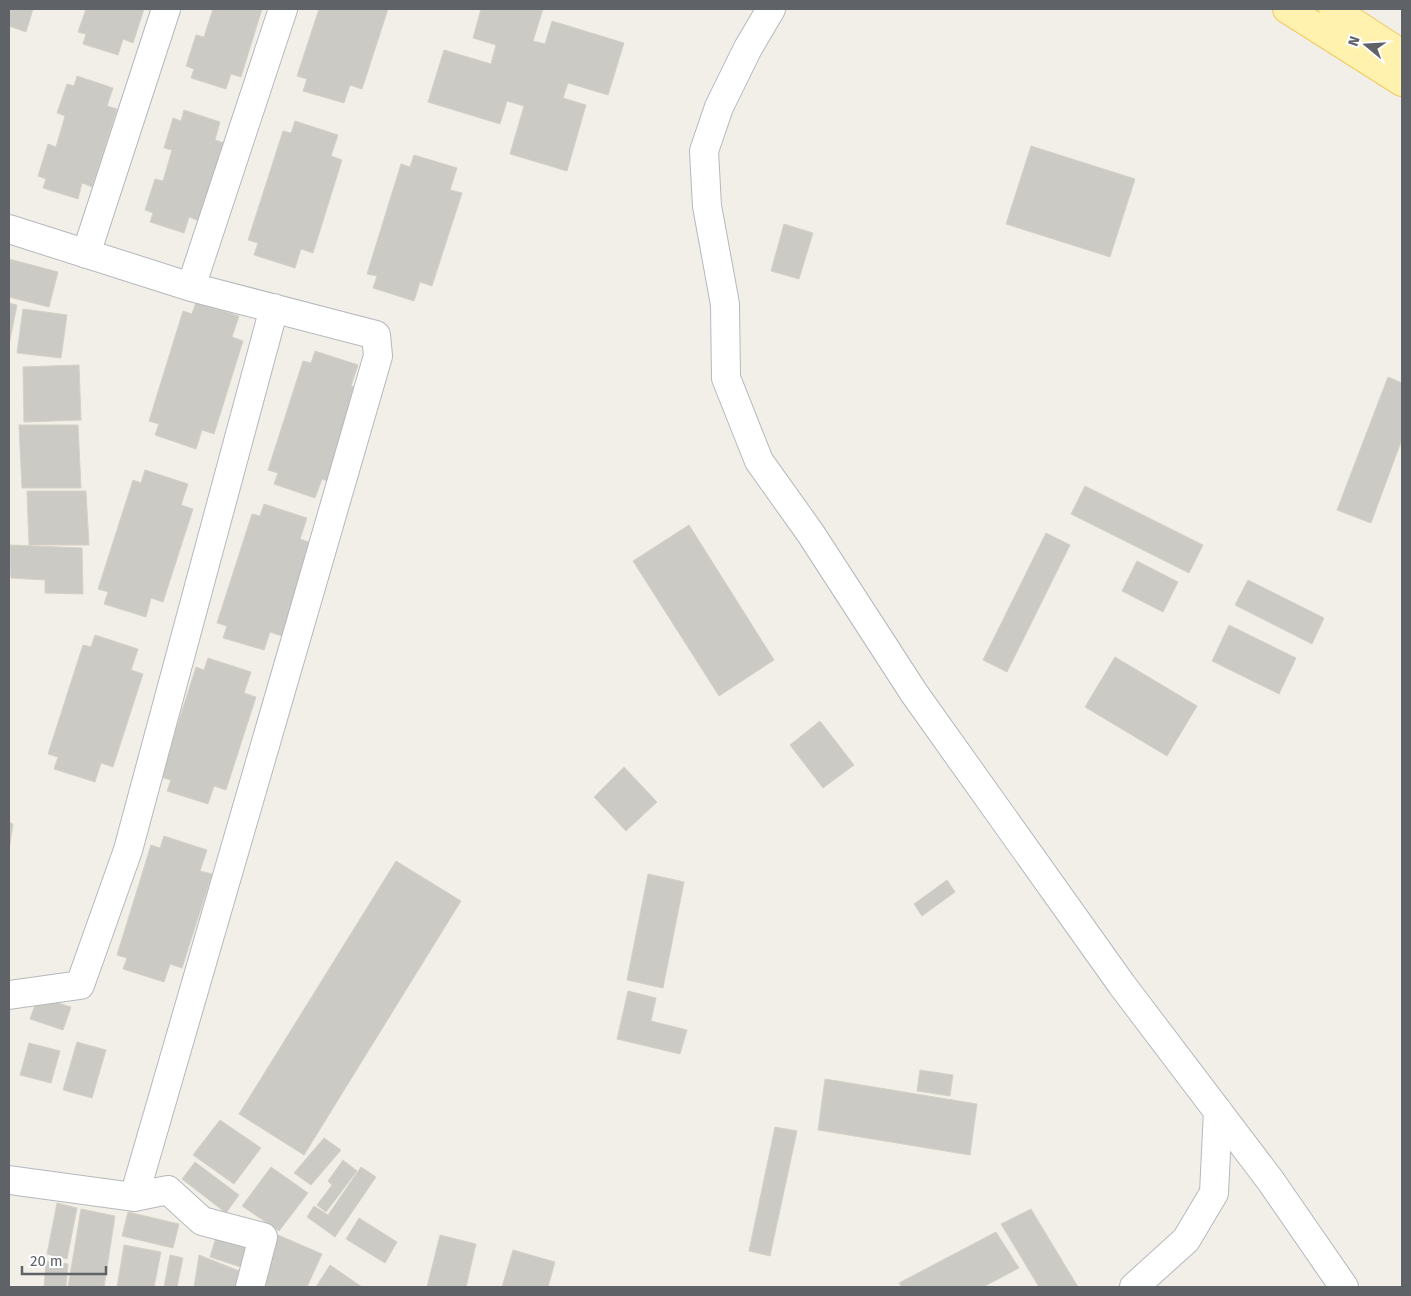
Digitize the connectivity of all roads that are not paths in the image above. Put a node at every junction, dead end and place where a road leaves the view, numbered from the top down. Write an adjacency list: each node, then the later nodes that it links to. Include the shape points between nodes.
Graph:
1 (166, 9): 9 (street)
2 (283, 9): 10 (street)
3 (771, 9): 13 (street, via 723,99 704,151 707,206 725,304 726,378 755,452 914,693 1122,985)
4 (1287, 9): 7 (main road)
5 (1333, 9): 6 (main road)
6 (1402, 54)
7 (1402, 82)
8 (9, 229): 9 (street)
9 (86, 254): 10 (street)
10 (191, 287): 11 (street)
11 (274, 308): 12 (street, via 128,850 80,985); 15 (street, via 376,335 378,356)
12 (9, 995)
13 (1218, 1110): 17 (street, via 1214,1193 1186,1240); 18 (street)
14 (9, 1180): 15 (street)
15 (134, 1197): 16 (street, via 168,1190 202,1222 263,1237)
16 (251, 1287)
17 (1134, 1287)
18 (1344, 1287)

